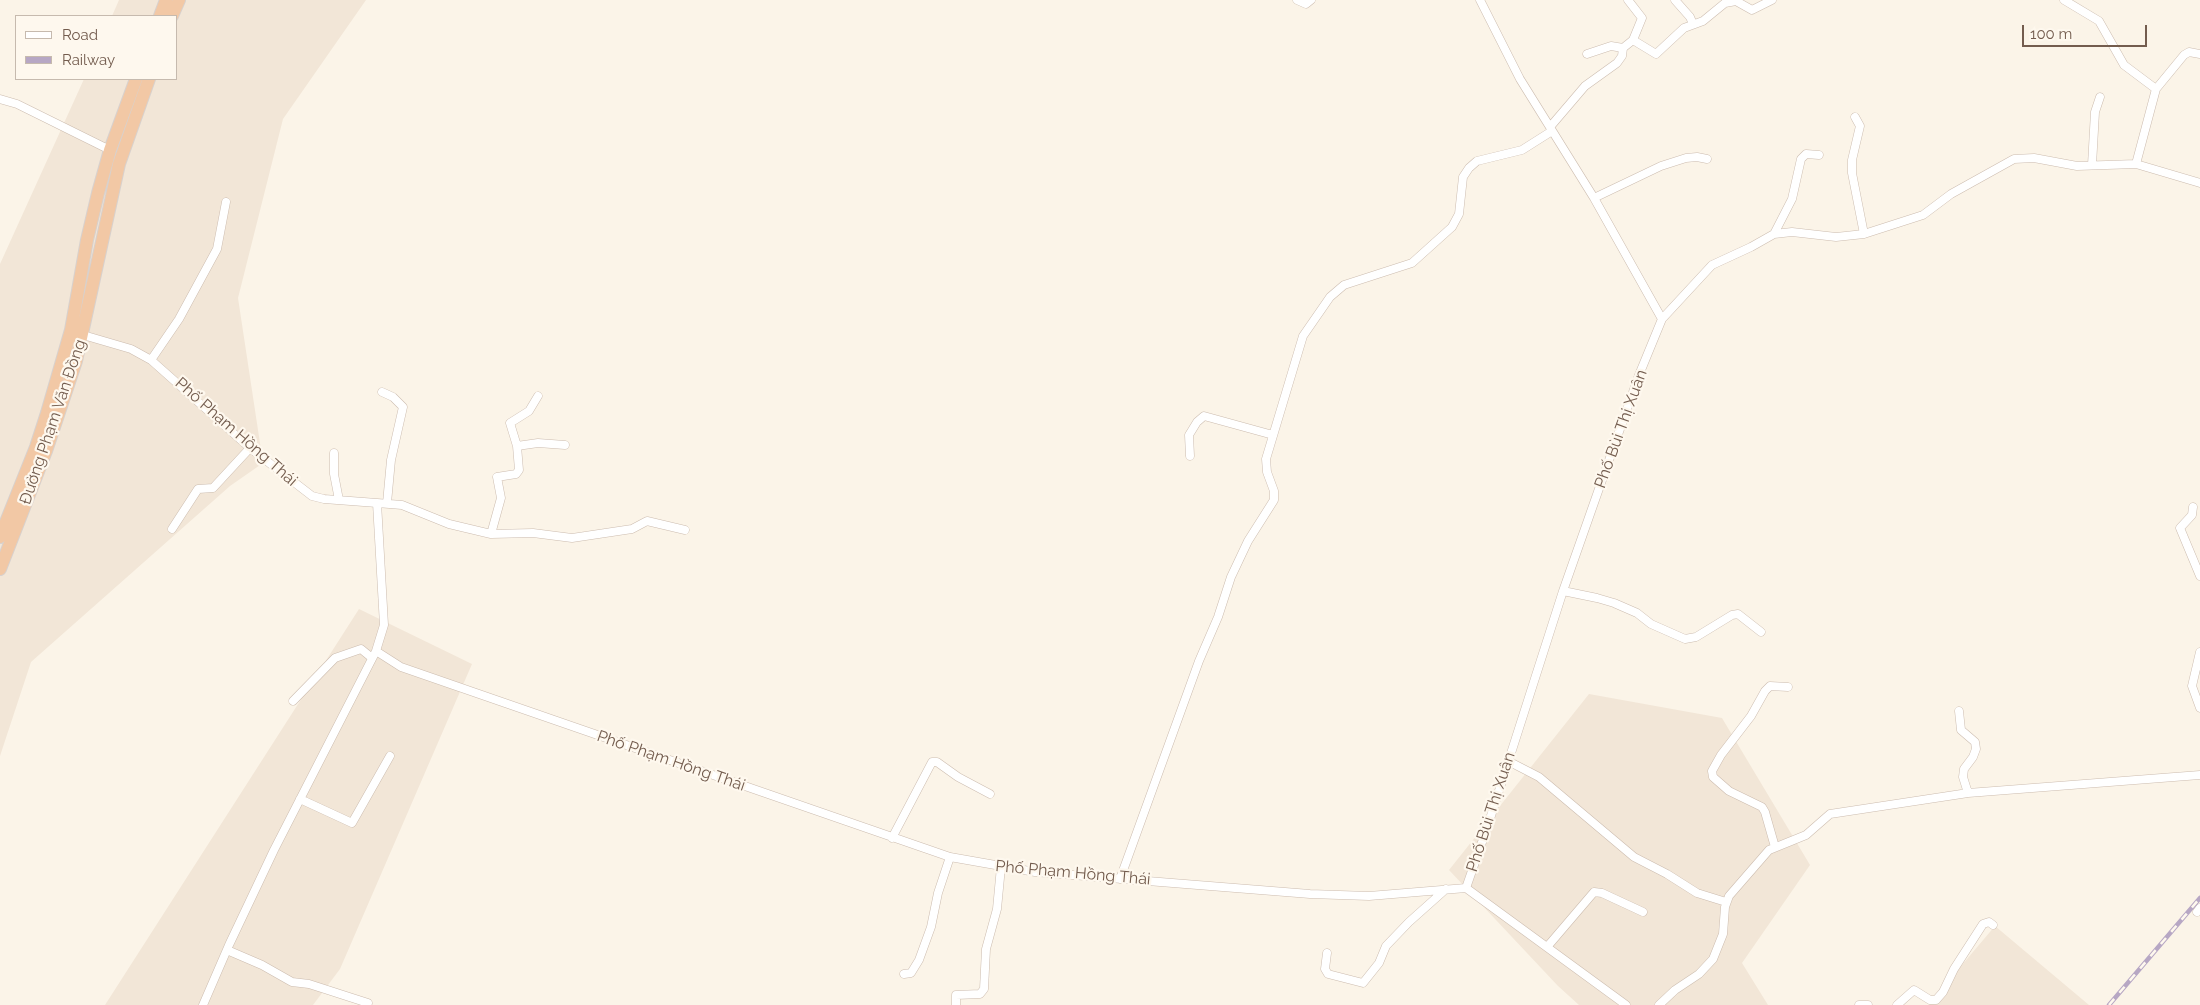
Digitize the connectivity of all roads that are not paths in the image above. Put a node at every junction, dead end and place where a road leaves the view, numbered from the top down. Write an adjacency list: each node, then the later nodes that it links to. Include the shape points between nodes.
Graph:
1 (166, 0): 10 (highway)
2 (179, 0): 11 (highway)
3 (1297, 0): 4 (street, via 1306,4)
4 (1311, 0)
5 (1480, 0): 23 (street, via 1520,79)
6 (1628, 0): 13 (street, via 1642,18)
7 (1675, 0): 12 (street)
8 (1772, 0): 12 (street, via 1752,10 1730,0)
9 (2064, 0): 19 (street, via 2099,21 2124,65)
10 (160, 15)
11 (172, 15)
12 (1693, 24): 13 (street, via 1684,28 1656,54)
13 (1633, 40): 14 (street)
14 (1623, 48): 15 (street, via 1607,46); 23 (street, via 1617,63 1585,86)
15 (1587, 54)
16 (2200, 54): 19 (street, via 2189,52 2184,55)
17 (136, 80): 24 (highway)
18 (149, 80): 24 (highway)
19 (2156, 89): 27 (street)
20 (2100, 97): 28 (street, via 2095,112)
21 (0, 100): 24 (street, via 16,104)
22 (1855, 117): 33 (street, via 1860,126 1852,173)
23 (1551, 129): 30 (street); 41 (street, via 1522,150 1477,161 1469,168 1463,177 1456,222 1419,258 1404,267 1353,280 1337,290 1298,346)
24 (116, 152): 34 (highway, Đường Phạm Văn Đồng, via 86,240); 35 (highway, Đường Phạm Văn Đồng)
25 (1819, 155): 32 (street, via 1806,154 1801,159 1792,198)
26 (1707, 159): 30 (street, via 1686,158 1661,166)
27 (2136, 164): 28 (street); 29 (street)
28 (2092, 165): 33 (street, via 2068,165 2034,158 2014,159 1951,194 1923,215)
29 (2200, 183)
30 (1594, 198): 36 (street)
31 (226, 202): 38 (street, via 217,249 179,318)
32 (1774, 234): 33 (street, via 1792,232 1836,237); 36 (street, via 1712,265)
33 (1864, 234)
34 (77, 296): 35 (highway); 45 (highway, Đường Phạm Văn Đồng)
35 (90, 299): 37 (highway, Đường Phạm Văn Đồng)
36 (1662, 319): 58 (street, Phố Bùi Thị Xuân, via 1639,375)
37 (83, 335): 38 (street, Phố Phạm Hồng Thái, via 130,349); 45 (highway, Đường Phạm Văn Đồng)
38 (151, 360): 44 (street, Phố Phạm Hồng Thái)
39 (382, 392): 50 (street, via 403,407 391,460)
40 (538, 396): 43 (street, via 529,411 510,423)
41 (1273, 435): 47 (street, via 1204,416 1189,435); 76 (street, via 1266,466 1274,500 1248,540 1231,577)
42 (565, 445): 43 (street, via 538,443)
43 (518, 446): 54 (street, via 518,472 497,477 501,498)
44 (250, 448): 48 (street, Phố Phạm Hồng Thái, via 312,496); 52 (street, via 213,488 198,489)
45 (41, 449): 55 (highway, Đường Phạm Văn Đồng); 56 (highway, Đường Phạm Văn Đồng)
46 (334, 453): 48 (street)
47 (1190, 456)
48 (339, 500): 49 (street, Phố Phạm Hồng Thái)
49 (377, 503): 50 (street, Phố Phạm Hồng Thái); 61 (street, via 384,625)
50 (387, 503): 54 (street, Phố Phạm Hồng Thái, via 402,505 462,528)
51 (2193, 507): 57 (street, via 2192,515 2180,528)
52 (172, 529)
53 (684, 530): 54 (street, Phố Phạm Hồng Thái, via 647,521 624,530 572,538)
54 (491, 534)
55 (0, 537)
56 (0, 569)
57 (2200, 576)
58 (1563, 592): 59 (street, via 1614,603 1685,639 1696,637 1738,614); 67 (street, Phố Bùi Thị Xuân)
59 (1761, 632)
60 (2200, 652): 64 (street, via 2192,686)
61 (374, 654): 63 (street, Phố Phạm Hồng Thái, via 361,648 335,658); 71 (street); 72 (street, Phố Phạm Hồng Thái, via 402,667)
62 (1788, 687): 73 (street, via 1770,686 1765,690 1751,716 1712,771 1713,777 1729,791 1762,807)
63 (293, 701)
64 (2200, 708)
65 (1959, 711): 69 (street, via 1962,730 1975,742 1976,749 1974,757 1964,768)
66 (390, 756): 71 (street, via 352,823)
67 (1508, 761): 77 (street, Phố Bùi Thị Xuân); 79 (street, via 1539,777 1634,857 1697,893)
68 (2200, 775): 69 (street)
69 (1968, 793): 73 (street, via 1836,812 1824,818 1806,835)
70 (990, 794): 72 (street, via 934,761)
71 (300, 799): 83 (street)
72 (892, 838): 74 (street, Phố Phạm Hồng Thái)
73 (1775, 847): 79 (street)
74 (950, 857): 75 (street, Phố Phạm Hồng Thái); 85 (street, via 920,960 911,973)
75 (1000, 867): 76 (street, Phố Phạm Hồng Thái); 88 (street, via 997,909 986,949 984,989 980,994 956,995)
76 (1120, 879): 78 (street, Phố Phạm Hồng Thái, via 1369,896)
77 (1466, 888): 78 (street, Phố Phạm Hồng Thái); 82 (street)
78 (1446, 889): 84 (street, via 1386,946 1379,963 1363,983 1328,974)
79 (1726, 902): 90 (street, via 1723,934 1713,959)
80 (1643, 912): 82 (street, via 1594,892)
81 (1993, 925): 93 (street, via 1989,922 1983,924 1936,1000 1914,990)
82 (1547, 947): 89 (street)
83 (227, 950): 86 (street, via 292,982 309,984); 87 (street)
84 (1327, 953)
85 (904, 974)
86 (368, 1003)
87 (203, 1005)
88 (956, 1005)
89 (1626, 1005)
90 (1659, 1005)
91 (1859, 1005): 92 (street)
92 (1868, 1005)
93 (1897, 1005)

